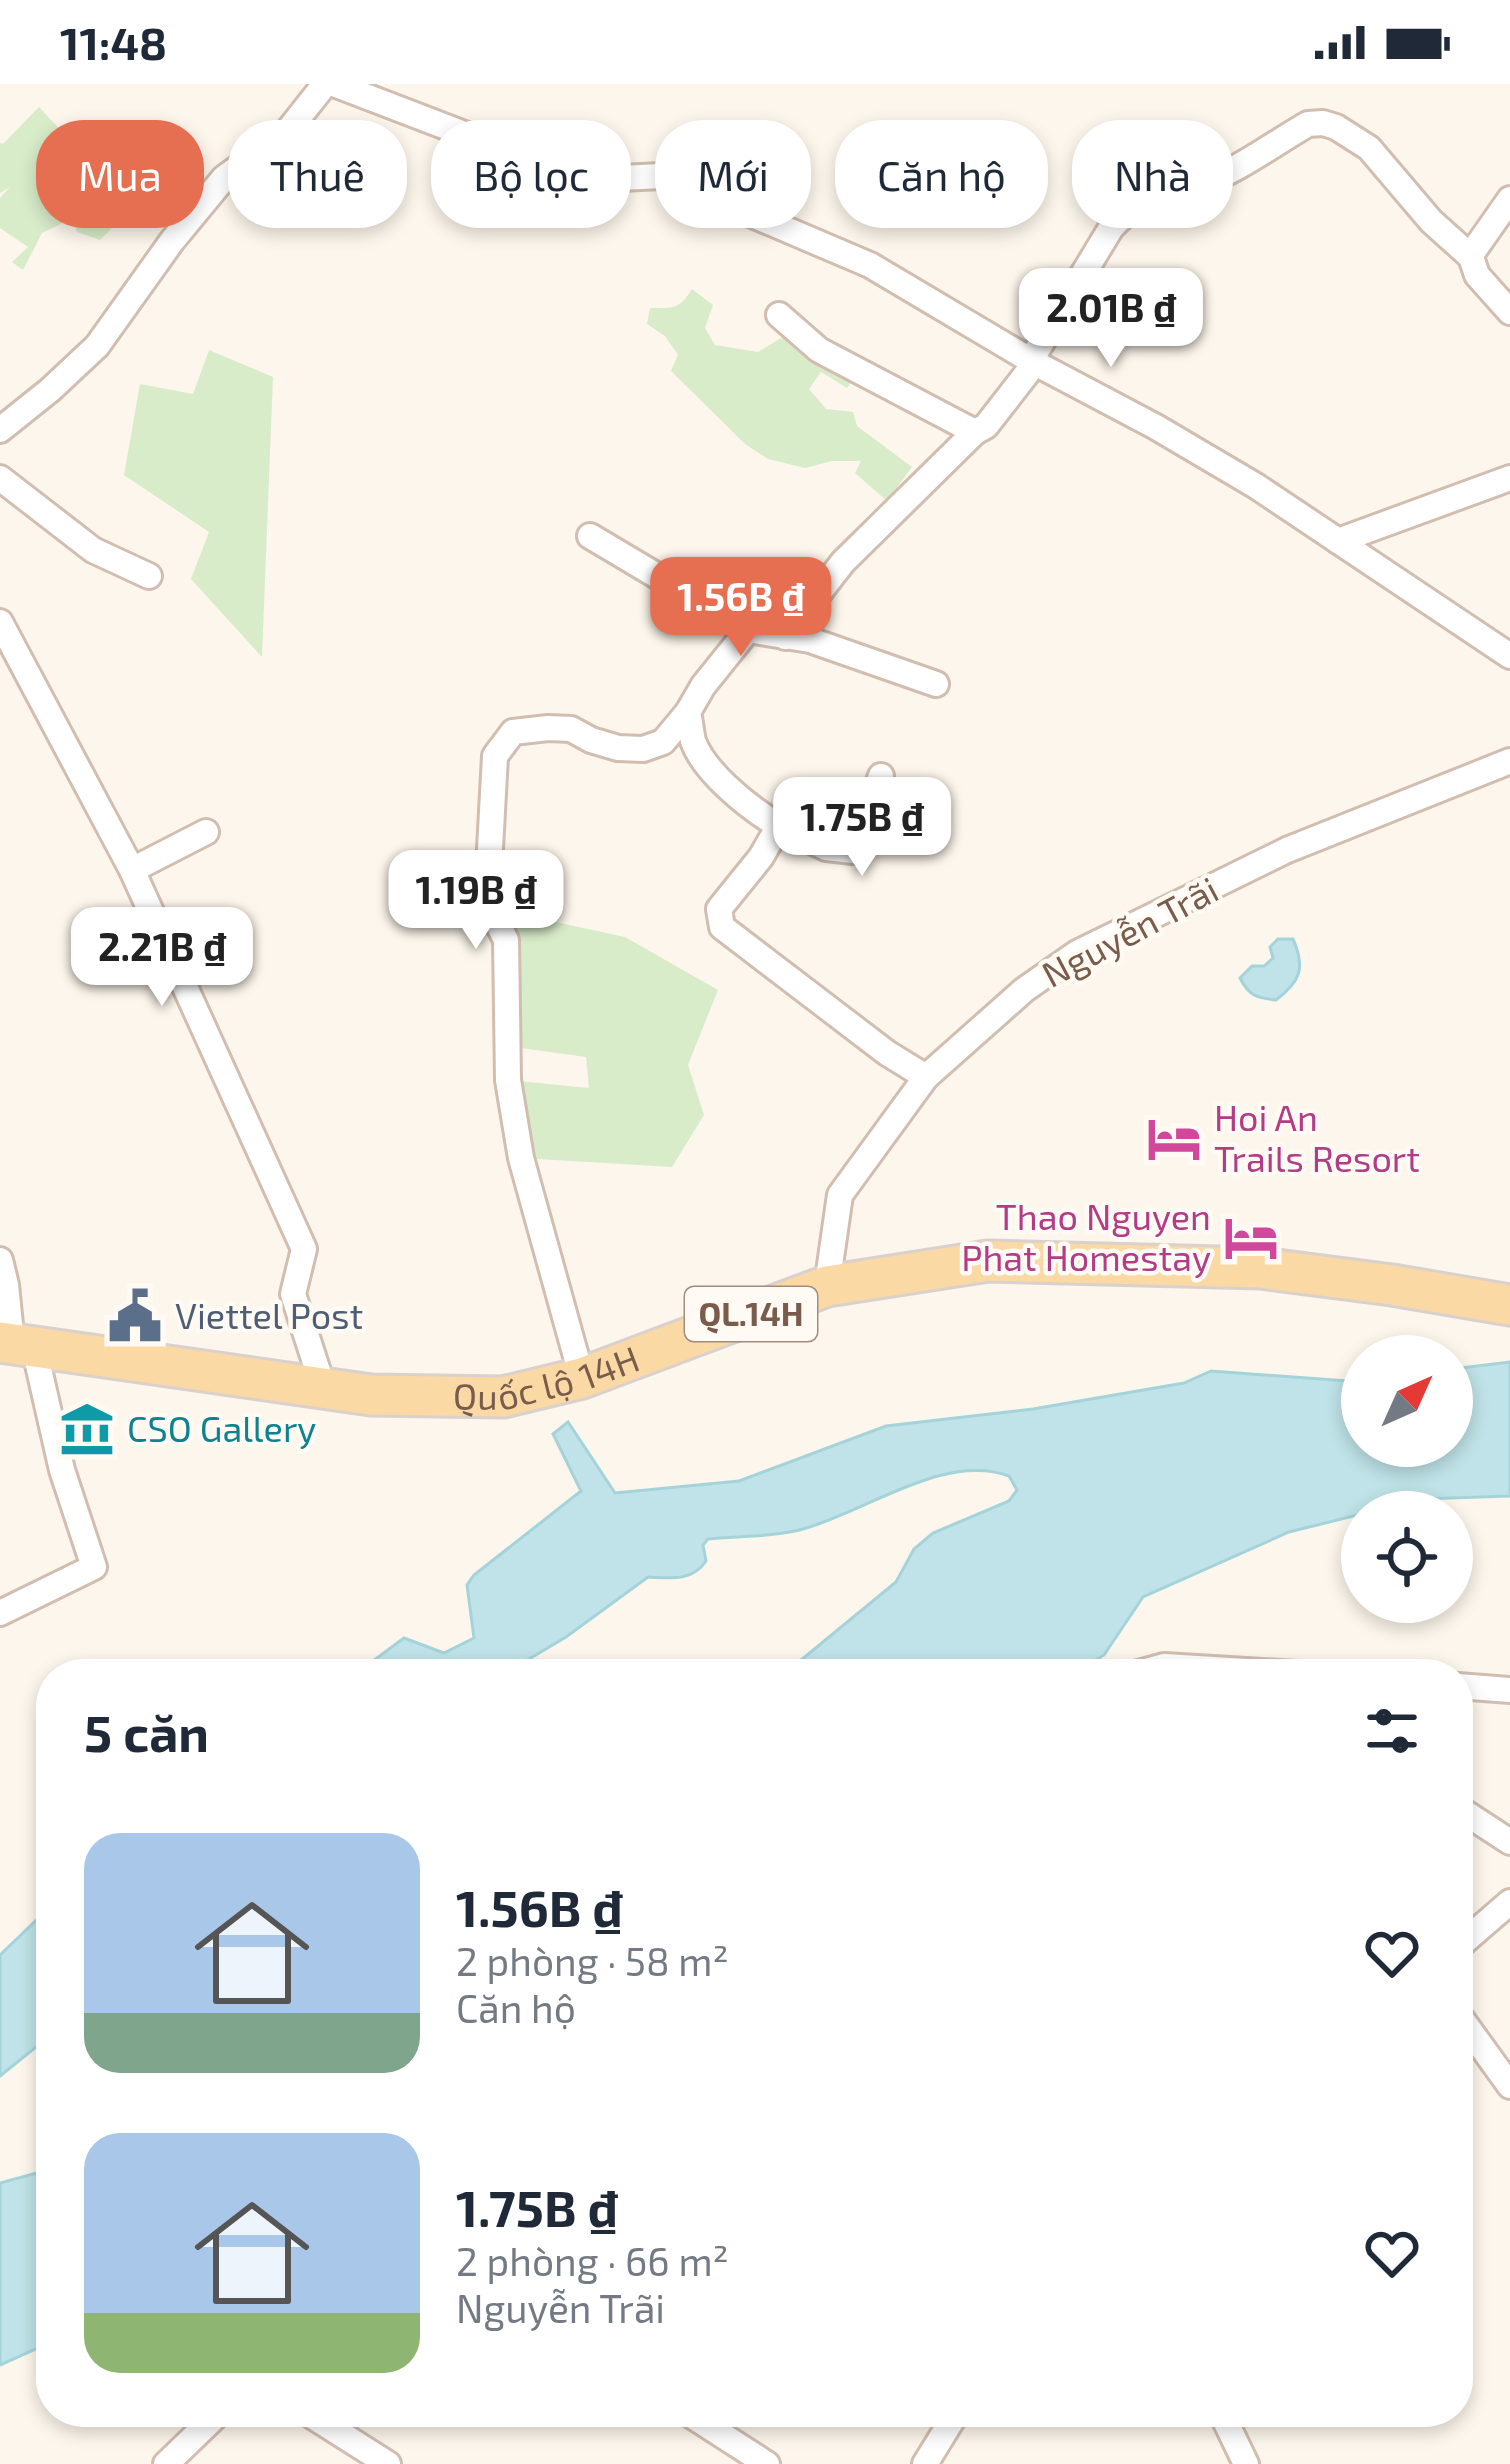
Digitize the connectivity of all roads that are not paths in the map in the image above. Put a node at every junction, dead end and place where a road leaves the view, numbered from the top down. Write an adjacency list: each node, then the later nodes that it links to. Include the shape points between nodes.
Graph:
1 (322, 86): 6 (street, via 553,168 601,179 661,176 870,265); 7 (street, via 287,132 224,178 97,346)
2 (1510, 199): 3 (street)
3 (1470, 256): 4 (street); 6 (street, via 1369,148 1336,127 1308,124 1202,184 1125,212)
4 (1510, 312)
5 (779, 315): 8 (street, via 819,350)
6 (1033, 362): 8 (street); 12 (street, via 1156,427)
7 (0, 430)
8 (975, 432): 16 (street, via 843,562)
9 (0, 478): 13 (street, via 92,550)
10 (1510, 478): 12 (street)
11 (590, 536): 15 (street)
12 (1338, 541): 17 (street)
13 (149, 576)
14 (0, 622): 24 (street)
15 (748, 630): 16 (street); 19 (street)
16 (785, 637): 18 (street)
17 (1510, 656)
18 (936, 684)
19 (688, 712): 22 (street, via 694,744 710,767); 30 (street, via 663,742 643,749 548,728 513,732 495,756 489,887 506,940 508,1080)
20 (1509, 764): 25 (street, Nguyễn Trãi, via 1287,850 1077,953)
21 (881, 776): 22 (street, via 853,851)
22 (774, 824): 25 (street, via 761,856 719,909 722,927)
23 (206, 832): 24 (street)
24 (133, 870): 31 (street, via 304,1249 293,1294)
25 (926, 1077): 27 (street, Nguyễn Trãi, via 840,1195)
26 (0, 1260): 29 (street)
27 (826, 1286): 28 (main road, Quốc lộ 14H / QL.14H, via 988,1261 1260,1268); 30 (main road, Quốc lộ 14H / QL.14H)
28 (1510, 1305)
29 (15, 1344): 31 (main road, Quốc lộ 14H / QL.14H); 32 (street, via 94,1567)
30 (581, 1378): 31 (main road, Quốc lộ 14H / QL.14H, via 503,1397)
31 (324, 1390)
32 (0, 1613)
33 (1473, 1687): 34 (street)
34 (1510, 1690)
35 (1473, 1818): 36 (street)
36 (1510, 1842)
37 (1510, 1902): 38 (street)
38 (1473, 1934)
39 (1473, 2035): 40 (street)
40 (1510, 2086)
41 (205, 2427): 46 (street)
42 (330, 2427): 47 (street)
43 (709, 2427): 48 (street)
44 (948, 2427): 49 (street)
45 (1228, 2427): 50 (street)
46 (169, 2463)
47 (388, 2464)
48 (767, 2464)
49 (925, 2464)
50 (1246, 2464)

